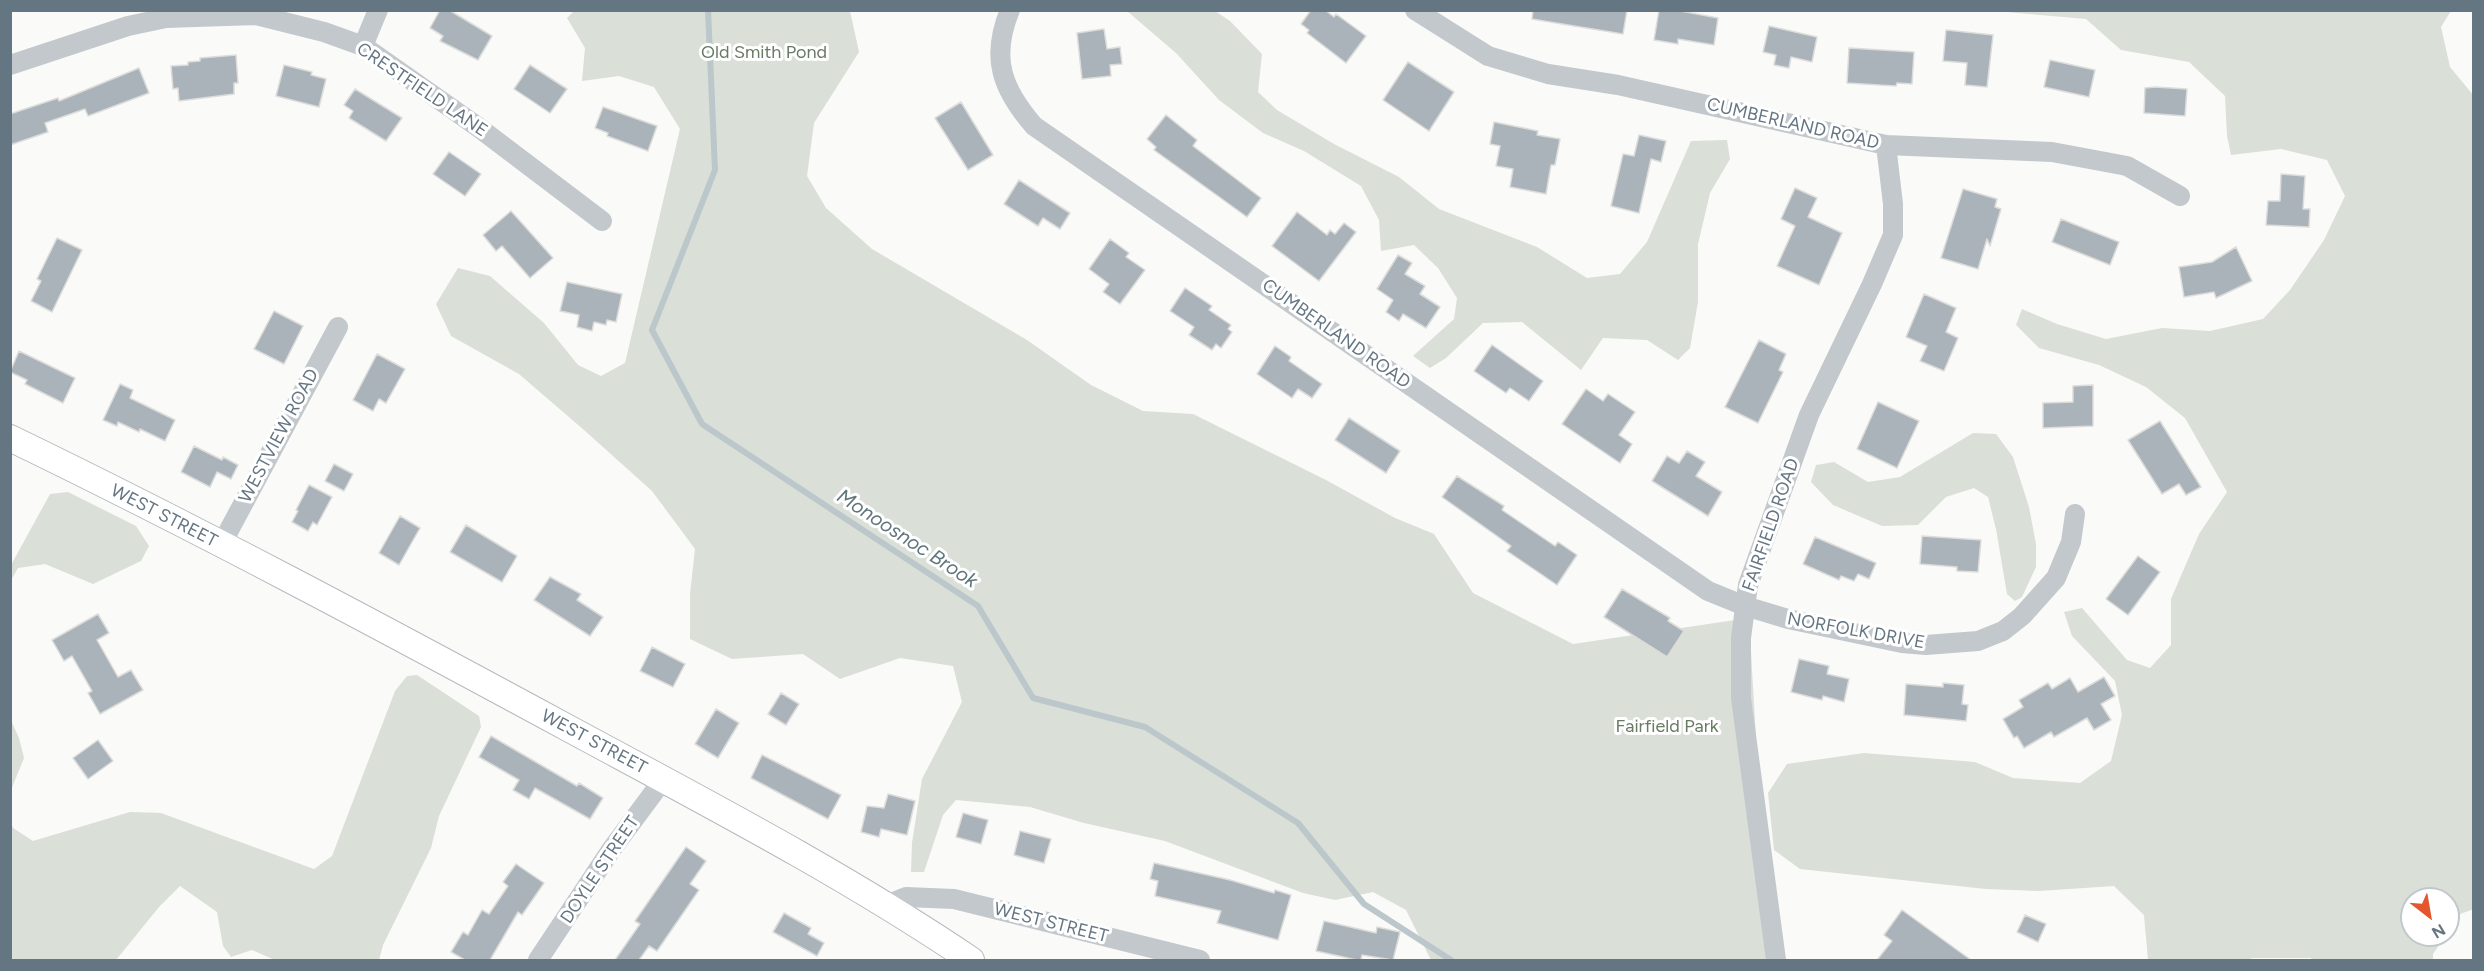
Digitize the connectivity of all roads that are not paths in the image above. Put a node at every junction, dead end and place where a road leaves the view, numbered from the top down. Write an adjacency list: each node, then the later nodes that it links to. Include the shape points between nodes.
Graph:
1 (378, 10): 4 (street)
2 (1010, 10): 13 (street, CUMBERLAND ROAD, via 1003,26 1000,70 1016,104 1034,126 1708,591)
3 (1415, 10): 6 (street, CUMBERLAND ROAD, via 1488,56 1548,74 1630,88)
4 (363, 46): 5 (street, CRESTFIELD LANE, via 256,15 166,18 128,26); 8 (street, CRESTFIELD LANE)
5 (10, 65)
6 (1886, 145): 7 (street, CUMBERLAND ROAD, via 2052,152 2127,166); 13 (street, FAIRFIELD ROAD, via 1893,235 1809,415 1748,585)
7 (2180, 196)
8 (602, 221)
9 (338, 327): 12 (street, WESTVIEW ROAD)
10 (10, 438): 12 (main road, WEST STREET)
11 (2075, 514): 13 (street, NORFOLK DRIVE, via 2071,542 2056,578 2022,616 2003,631 1978,641 1926,645 1902,642 1788,619)
12 (221, 545): 14 (main road, WEST STREET)
13 (1745, 606): 19 (street, FAIRFIELD ROAD, via 1741,698)
14 (663, 780): 15 (main road, WEST STREET); 16 (street, DOYLE STREET)
15 (886, 905): 17 (main road); 18 (street, WEST STREET, via 906,897 954,899)
16 (538, 960)
17 (971, 960)
18 (1200, 960)
19 (1776, 960)

